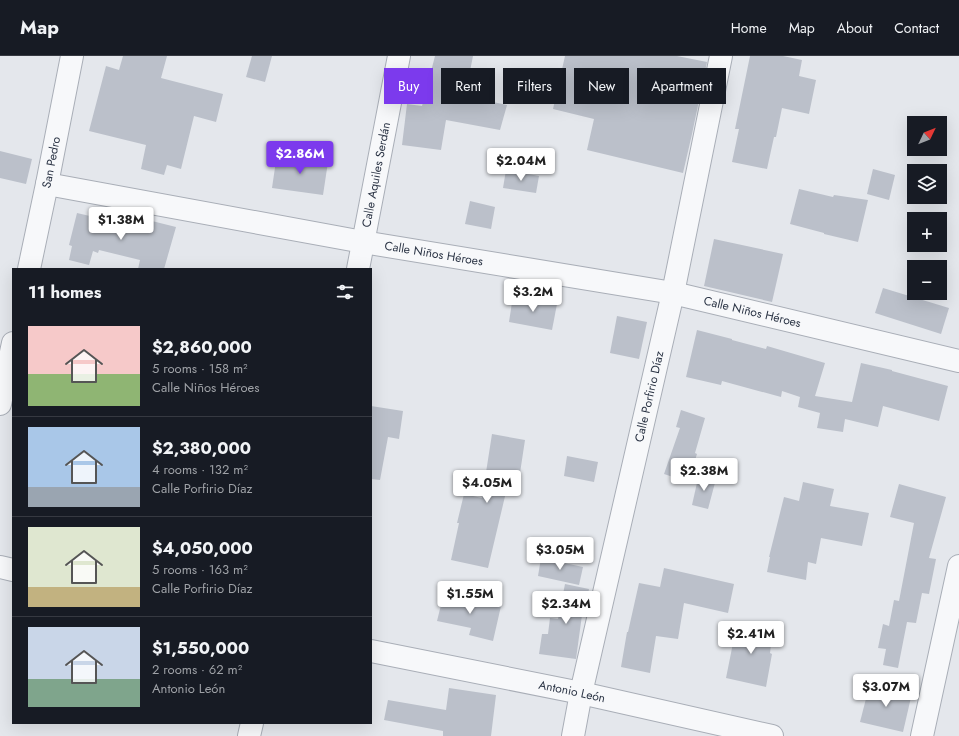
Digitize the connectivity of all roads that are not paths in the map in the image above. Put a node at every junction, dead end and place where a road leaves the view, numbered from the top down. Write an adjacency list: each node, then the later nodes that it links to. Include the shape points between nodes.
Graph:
1 (72, 56): 4 (street, San Pedro)
2 (399, 56): 5 (street, Calle Aquiles Serdán)
3 (721, 56): 8 (street, Calle Porfirio Díaz)
4 (47, 184): 5 (street, Calle Niños Héroes); 6 (street, San Pedro)
5 (363, 242): 7 (street, Calle Aquiles Serdán); 8 (street, Calle Niños Héroes)
6 (29, 268)
7 (358, 268)
8 (673, 293): 10 (street, Calle Niños Héroes); 16 (street, Calle Porfirio Díaz)
9 (12, 349): 11 (street)
10 (959, 361)
11 (0, 404)
12 (959, 566): 21 (street)
13 (0, 567): 14 (street)
14 (12, 570)
15 (372, 651): 16 (street, Antonio León)
16 (581, 693): 19 (street, Calle Porfirio Díaz); 20 (street, Antonio León)
17 (252, 724): 18 (street)
18 (249, 736)
19 (573, 736)
20 (772, 736)
21 (922, 736)

